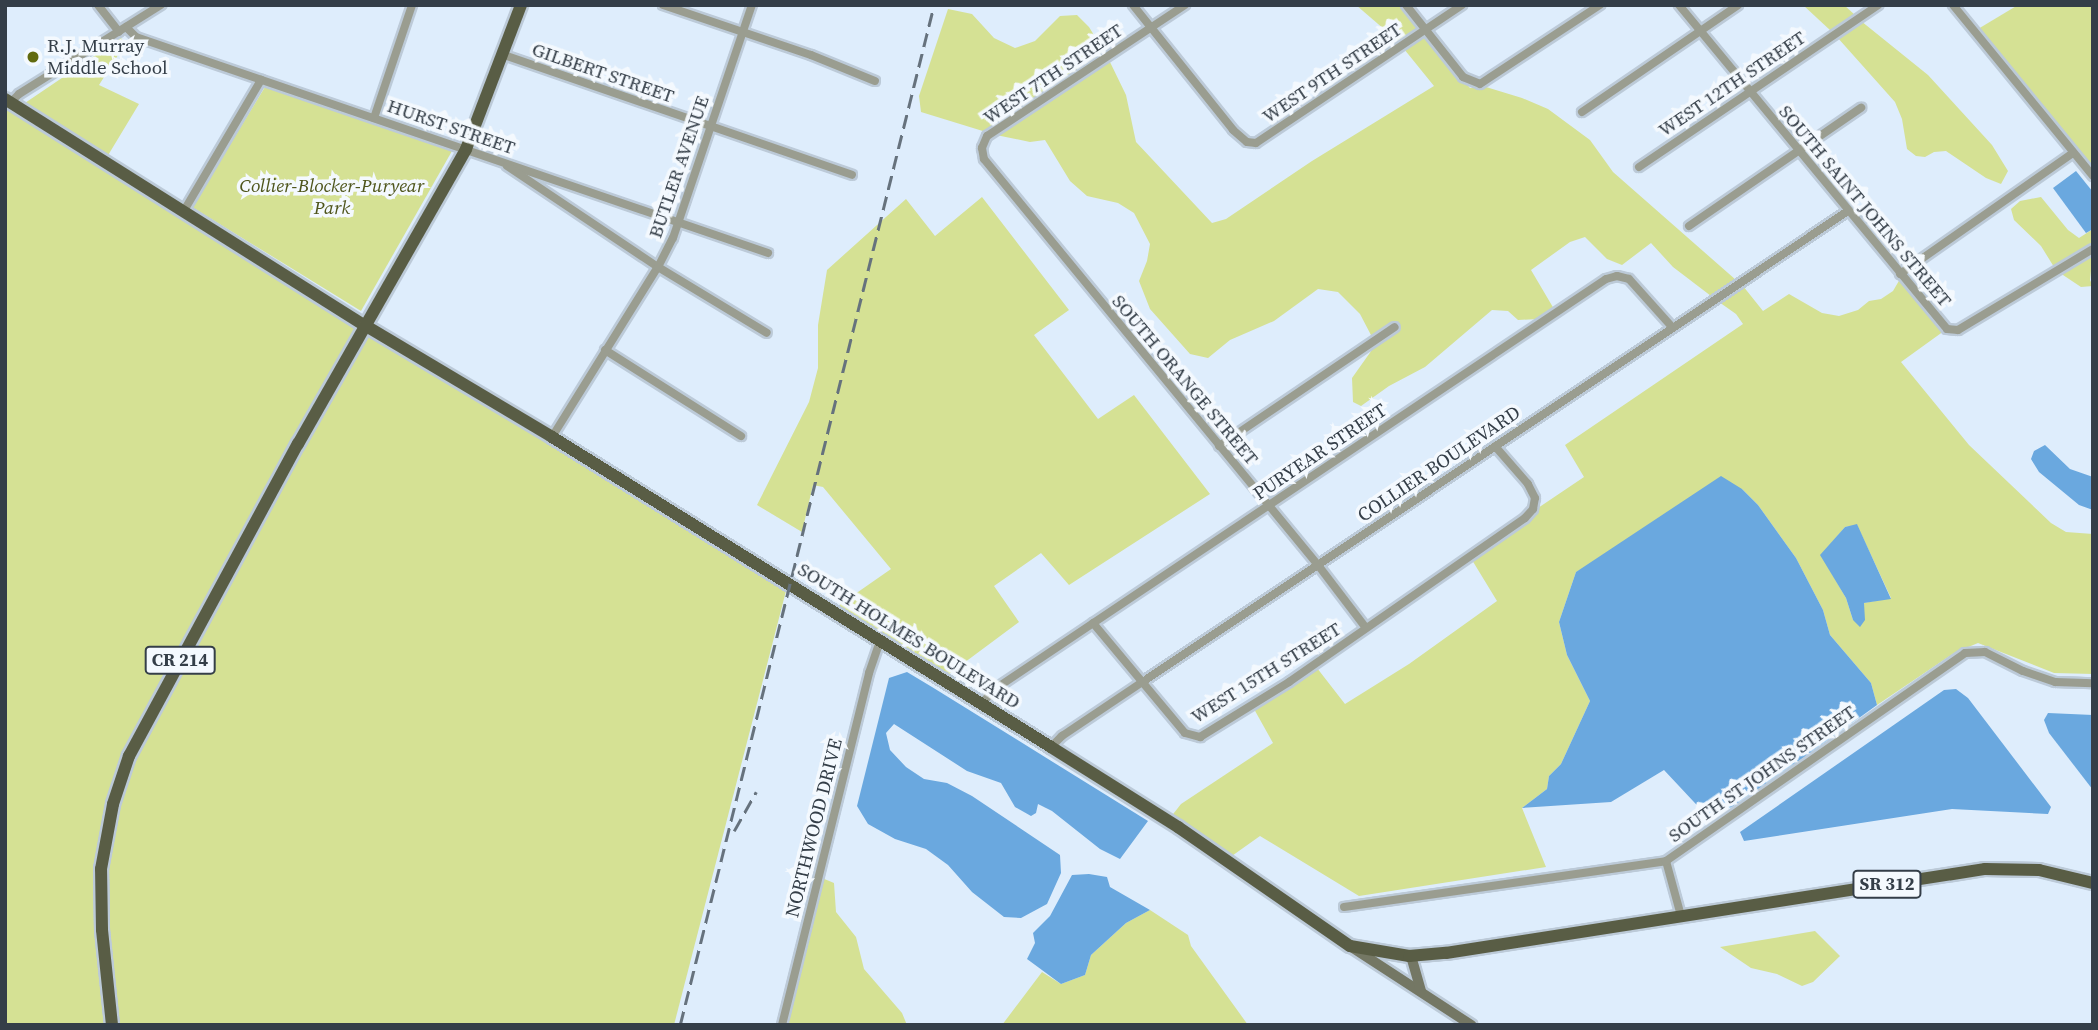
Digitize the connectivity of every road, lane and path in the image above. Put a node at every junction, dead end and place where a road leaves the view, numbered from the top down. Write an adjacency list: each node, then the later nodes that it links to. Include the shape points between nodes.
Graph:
1 (98, 5): 18 (street)
2 (161, 5): 18 (street)
3 (412, 5): 28 (street)
4 (521, 5): 21 (main road)
5 (663, 5): 20 (street)
6 (752, 5): 20 (street, BUTLER AVENUE)
7 (1133, 5): 16 (street)
8 (1185, 5): 16 (street, WEST 7TH STREET)
9 (1406, 5): 17 (street)
10 (1462, 5): 17 (street, WEST 9TH STREET)
11 (1600, 5): 17 (street, via 1485,83 1474,84 1464,77)
12 (1679, 5): 19 (street, SOUTH SAINT JOHNS STREET)
13 (1738, 5): 19 (street)
14 (1878, 5): 24 (street, WEST 12TH STREET)
15 (1953, 5): 33 (street)
16 (1152, 27): 17 (street, WEST 9TH STREET, via 1233,130 1247,142 1256,143); 32 (street, WEST 7TH STREET, via 988,136)
17 (1425, 29)
18 (123, 30): 22 (street, HURST STREET); 25 (street)
19 (1699, 31): 24 (street, SOUTH SAINT JOHNS STREET); 27 (street)
20 (742, 32): 23 (street); 29 (street, BUTLER AVENUE)
21 (504, 55): 29 (street, GILBERT STREET); 30 (main road)
22 (261, 80): 28 (street, HURST STREET); 38 (street)
23 (875, 81)
24 (1749, 91): 31 (street, SOUTH SAINT JOHNS STREET); 35 (street, WEST 12TH STREET)
25 (8, 101): 38 (main road, SOUTH HOLMES BOULEVARD)
26 (1861, 108): 31 (street)
27 (1582, 111)
28 (374, 118): 30 (street, HURST STREET)
29 (710, 127): 36 (street, GILBERT STREET); 40 (street, BUTLER AVENUE)
30 (466, 149): 34 (street, HURST STREET); 46 (main road)
31 (1798, 151): 39 (street, SOUTH SAINT JOHNS STREET); 41 (street)
32 (982, 152): 53 (street, SOUTH ORANGE STREET, via 986,164)
33 (2073, 153): 37 (street); 45 (street)
34 (501, 161): 40 (street, HURST STREET); 44 (street)
35 (1639, 167)
36 (852, 175)
37 (2093, 176)
38 (185, 209): 46 (main road, SOUTH HOLMES BOULEVARD)
39 (1848, 211): 45 (street, SOUTH SAINT JOHNS STREET); 48 (street, COLLIER BOULEVARD)
40 (679, 222): 43 (street, HURST STREET); 44 (street, BUTLER AVENUE)
41 (1689, 226)
42 (2093, 248): 45 (street, SOUTH SAINT JOHNS STREET, via 1953,332)
43 (768, 253)
44 (659, 267): 49 (street); 50 (street, BUTLER AVENUE)
45 (1900, 274)
46 (366, 326): 52 (main road, SOUTH HOLMES BOULEVARD); 71 (main road, CR 214, via 144,726 123,772 101,869)
47 (1395, 327): 53 (street)
48 (1672, 327): 54 (street, COLLIER BOULEVARD); 55 (street, PURYEAR STREET, via 1629,279 1606,279)
49 (767, 333)
50 (605, 351): 51 (street); 52 (street, BUTLER AVENUE)
51 (741, 436)
52 (552, 437): 59 (main road, SOUTH HOLMES BOULEVARD)
53 (1219, 446): 55 (street, SOUTH ORANGE STREET)
54 (1495, 446): 56 (street, COLLIER BOULEVARD); 58 (street, WEST 15TH STREET, via 1528,484 1535,498 1533,509)
55 (1268, 505): 56 (street, SOUTH ORANGE STREET); 57 (street, PURYEAR STREET)
56 (1318, 565): 58 (street, SOUTH ORANGE STREET); 60 (street, COLLIER BOULEVARD)
57 (1093, 623): 60 (street); 62 (street, PURYEAR STREET, via 992,691)
58 (1366, 628): 60 (street, WEST 15TH STREET, via 1289,682 1195,737 1184,731)
59 (880, 640): 62 (main road, SOUTH HOLMES BOULEVARD); 72 (street, NORTHWOOD DRIVE)
60 (1141, 683): 63 (street, COLLIER BOULEVARD)
61 (2093, 683): 64 (street, SOUTH ST JOHNS STREET, via 2055,682 1985,652 1965,653)
62 (982, 704): 63 (main road, SOUTH HOLMES BOULEVARD)
63 (1051, 747): 68 (main road, SOUTH HOLMES BOULEVARD, via 1178,827)
64 (1666, 861): 66 (street, SOUTH ST JOHNS STREET); 67 (street)
65 (2093, 883): 67 (main road, SR 312, via 2039,870 1985,869)
66 (1344, 907)
67 (1681, 916): 69 (main road, SR 312)
68 (1350, 946): 69 (main road, SR 312); 70 (main road, SOUTH HOLMES BOULEVARD)
69 (1411, 956): 70 (main road)
70 (1422, 994): 73 (main road, SOUTH HOLMES BOULEVARD)
71 (112, 1025)
72 (782, 1025)
73 (1471, 1025)

